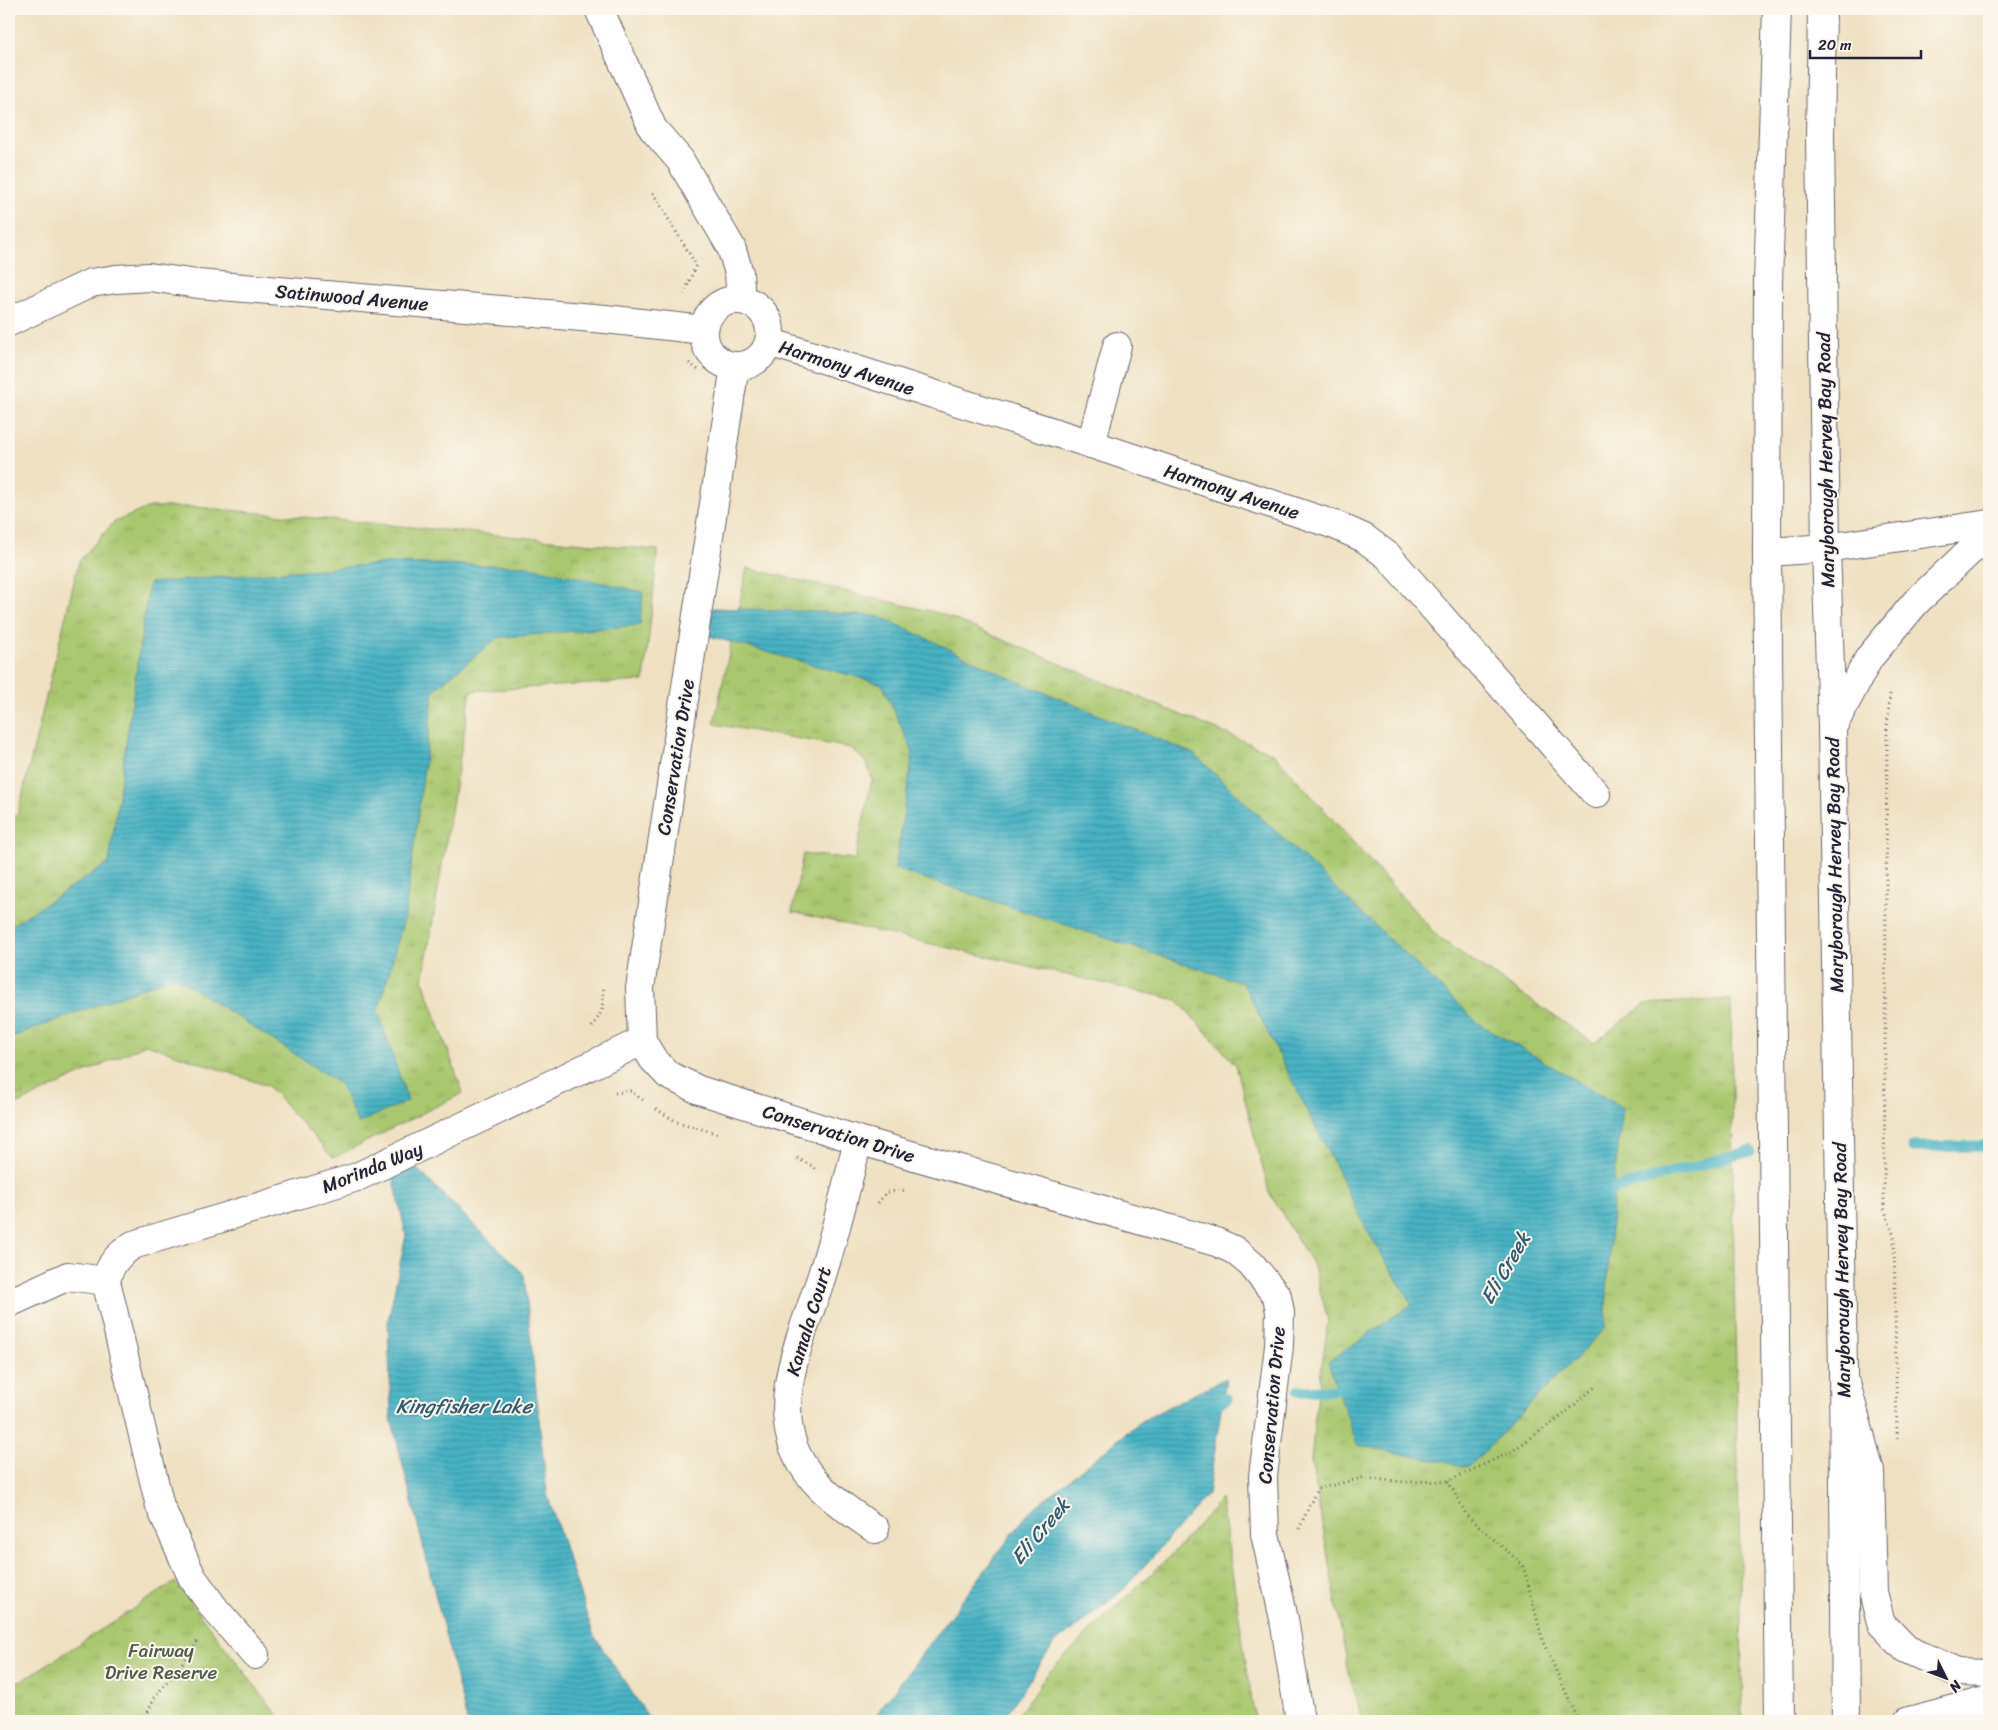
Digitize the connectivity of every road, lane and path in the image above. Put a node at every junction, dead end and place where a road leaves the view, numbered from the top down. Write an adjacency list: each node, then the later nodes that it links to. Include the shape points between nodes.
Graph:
1 (599, 9): 5 (street, via 653,129 685,168 731,247 739,273)
2 (1777, 9): 17 (street, via 1768,283)
3 (1822, 9): 16 (street, Maryborough Hervey Bay Road, via 1820,137)
4 (653, 193): 7 (path, via 696,265)
5 (741, 300): 8 (street, via 722,303 715,308); 9 (street, via 756,305 766,315)
6 (9, 322): 7 (street, Satinwood Avenue, via 91,284 149,277)
7 (673, 326): 8 (street, Satinwood Avenue); 12 (path, via 681,357)
8 (704, 330): 11 (street, via 710,352 721,362)
9 (770, 342): 11 (street, via 756,360); 13 (street, Harmony Avenue)
10 (1117, 346): 13 (street)
11 (735, 366): 23 (street, Conservation Drive, via 640,988)
12 (703, 374)
13 (1091, 444): 20 (street, Harmony Avenue, via 1335,525 1364,538 1388,556)
14 (1989, 524): 16 (street)
15 (1989, 533): 19 (street, via 1916,602 1869,658)
16 (1826, 548): 17 (street); 19 (street, Maryborough Hervey Bay Road)
17 (1768, 552): 48 (street)
18 (1890, 687): 37 (path, via 1887,728 1884,1208 1894,1236)
19 (1832, 727): 35 (street, Maryborough Hervey Bay Road)
20 (1596, 794)
21 (605, 980): 22 (path, via 602,1011)
22 (590, 1029)
23 (642, 1041): 24 (street, Morinda Way); 28 (street, Conservation Drive, via 668,1075 699,1090)
24 (585, 1068): 25 (path, via 598,1094 630,1091); 33 (street, Morinda Way, via 357,1177 133,1245 117,1257 109,1268)
25 (645, 1102)
26 (653, 1107): 27 (path, via 677,1122)
27 (725, 1136)
28 (858, 1140): 32 (street, Kamala Court); 40 (street, Conservation Drive, via 1216,1242 1234,1250 1251,1264 1277,1296 1280,1312 1279,1346 1263,1476)
29 (791, 1155): 30 (path, via 814,1167)
30 (816, 1176)
31 (911, 1190): 32 (path, via 887,1192 862,1222)
32 (839, 1215): 39 (street, Kamala Court, via 793,1361 788,1394 789,1434 802,1464 818,1484 840,1506)
33 (106, 1281): 34 (street, via 68,1276); 41 (street, via 160,1506 192,1577)
34 (9, 1303)
35 (1843, 1371): 43 (street, via 1870,1472 1873,1592 1881,1623 1906,1649 1957,1672); 49 (street, Maryborough Hervey Bay Road)
36 (1595, 1387): 38 (path, via 1510,1452)
37 (1897, 1443)
38 (1448, 1481): 40 (path, via 1362,1478 1317,1489 1296,1536); 47 (path, via 1467,1516 1524,1565 1543,1642)
39 (875, 1529)
40 (1265, 1534): 46 (street, Conservation Drive, via 1283,1611)
41 (215, 1609): 42 (street); 45 (path, via 192,1651 154,1698)
42 (255, 1655)
43 (1989, 1673)
44 (1989, 1700): 50 (street)
45 (144, 1721)
46 (1300, 1721)
47 (1579, 1721)
48 (1779, 1721)
49 (1846, 1721)
50 (1909, 1721)

